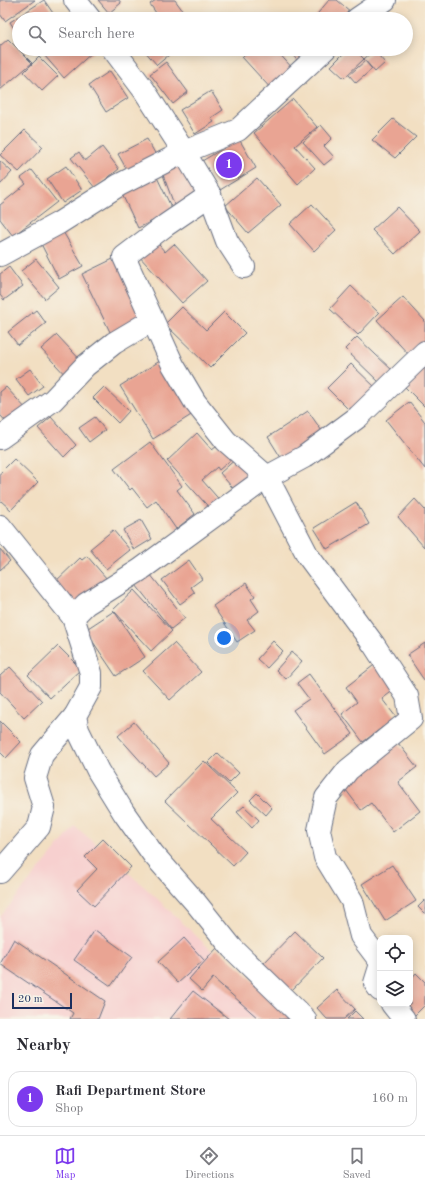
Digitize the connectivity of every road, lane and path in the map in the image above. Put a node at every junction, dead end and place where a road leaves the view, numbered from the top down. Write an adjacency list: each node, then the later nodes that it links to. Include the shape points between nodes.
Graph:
1 (75, 0): 3 (street)
2 (384, 0): 4 (street)
3 (84, 12)
4 (367, 12)
5 (118, 56): 7 (street, via 144,90)
6 (317, 56): 7 (street, via 238,130)
7 (184, 152): 8 (street); 9 (street, via 119,185 59,223)
8 (210, 195): 10 (street, via 227,241); 11 (street, via 124,257)
9 (0, 255)
10 (244, 267)
11 (151, 321): 13 (street, via 114,343 85,366 53,400); 14 (street, via 172,365 195,402 226,441)
12 (425, 352): 14 (street, via 358,417 304,457)
13 (0, 438)
14 (267, 477): 16 (street, via 140,570 86,604); 19 (street, via 308,556 374,645 407,696 411,719 348,770 326,798 319,830 325,857 352,901 361,936)
15 (0, 526): 16 (street)
16 (73, 617): 17 (street, via 91,673 91,687)
17 (75, 716): 18 (street, via 42,754 35,778 44,807 39,828); 23 (street, via 78,730 98,770 124,813 154,854 232,948)
18 (0, 872)
19 (377, 957)
20 (377, 977): 21 (street)
21 (377, 986)
22 (394, 1007): 24 (street)
23 (305, 1019)
24 (404, 1019)

